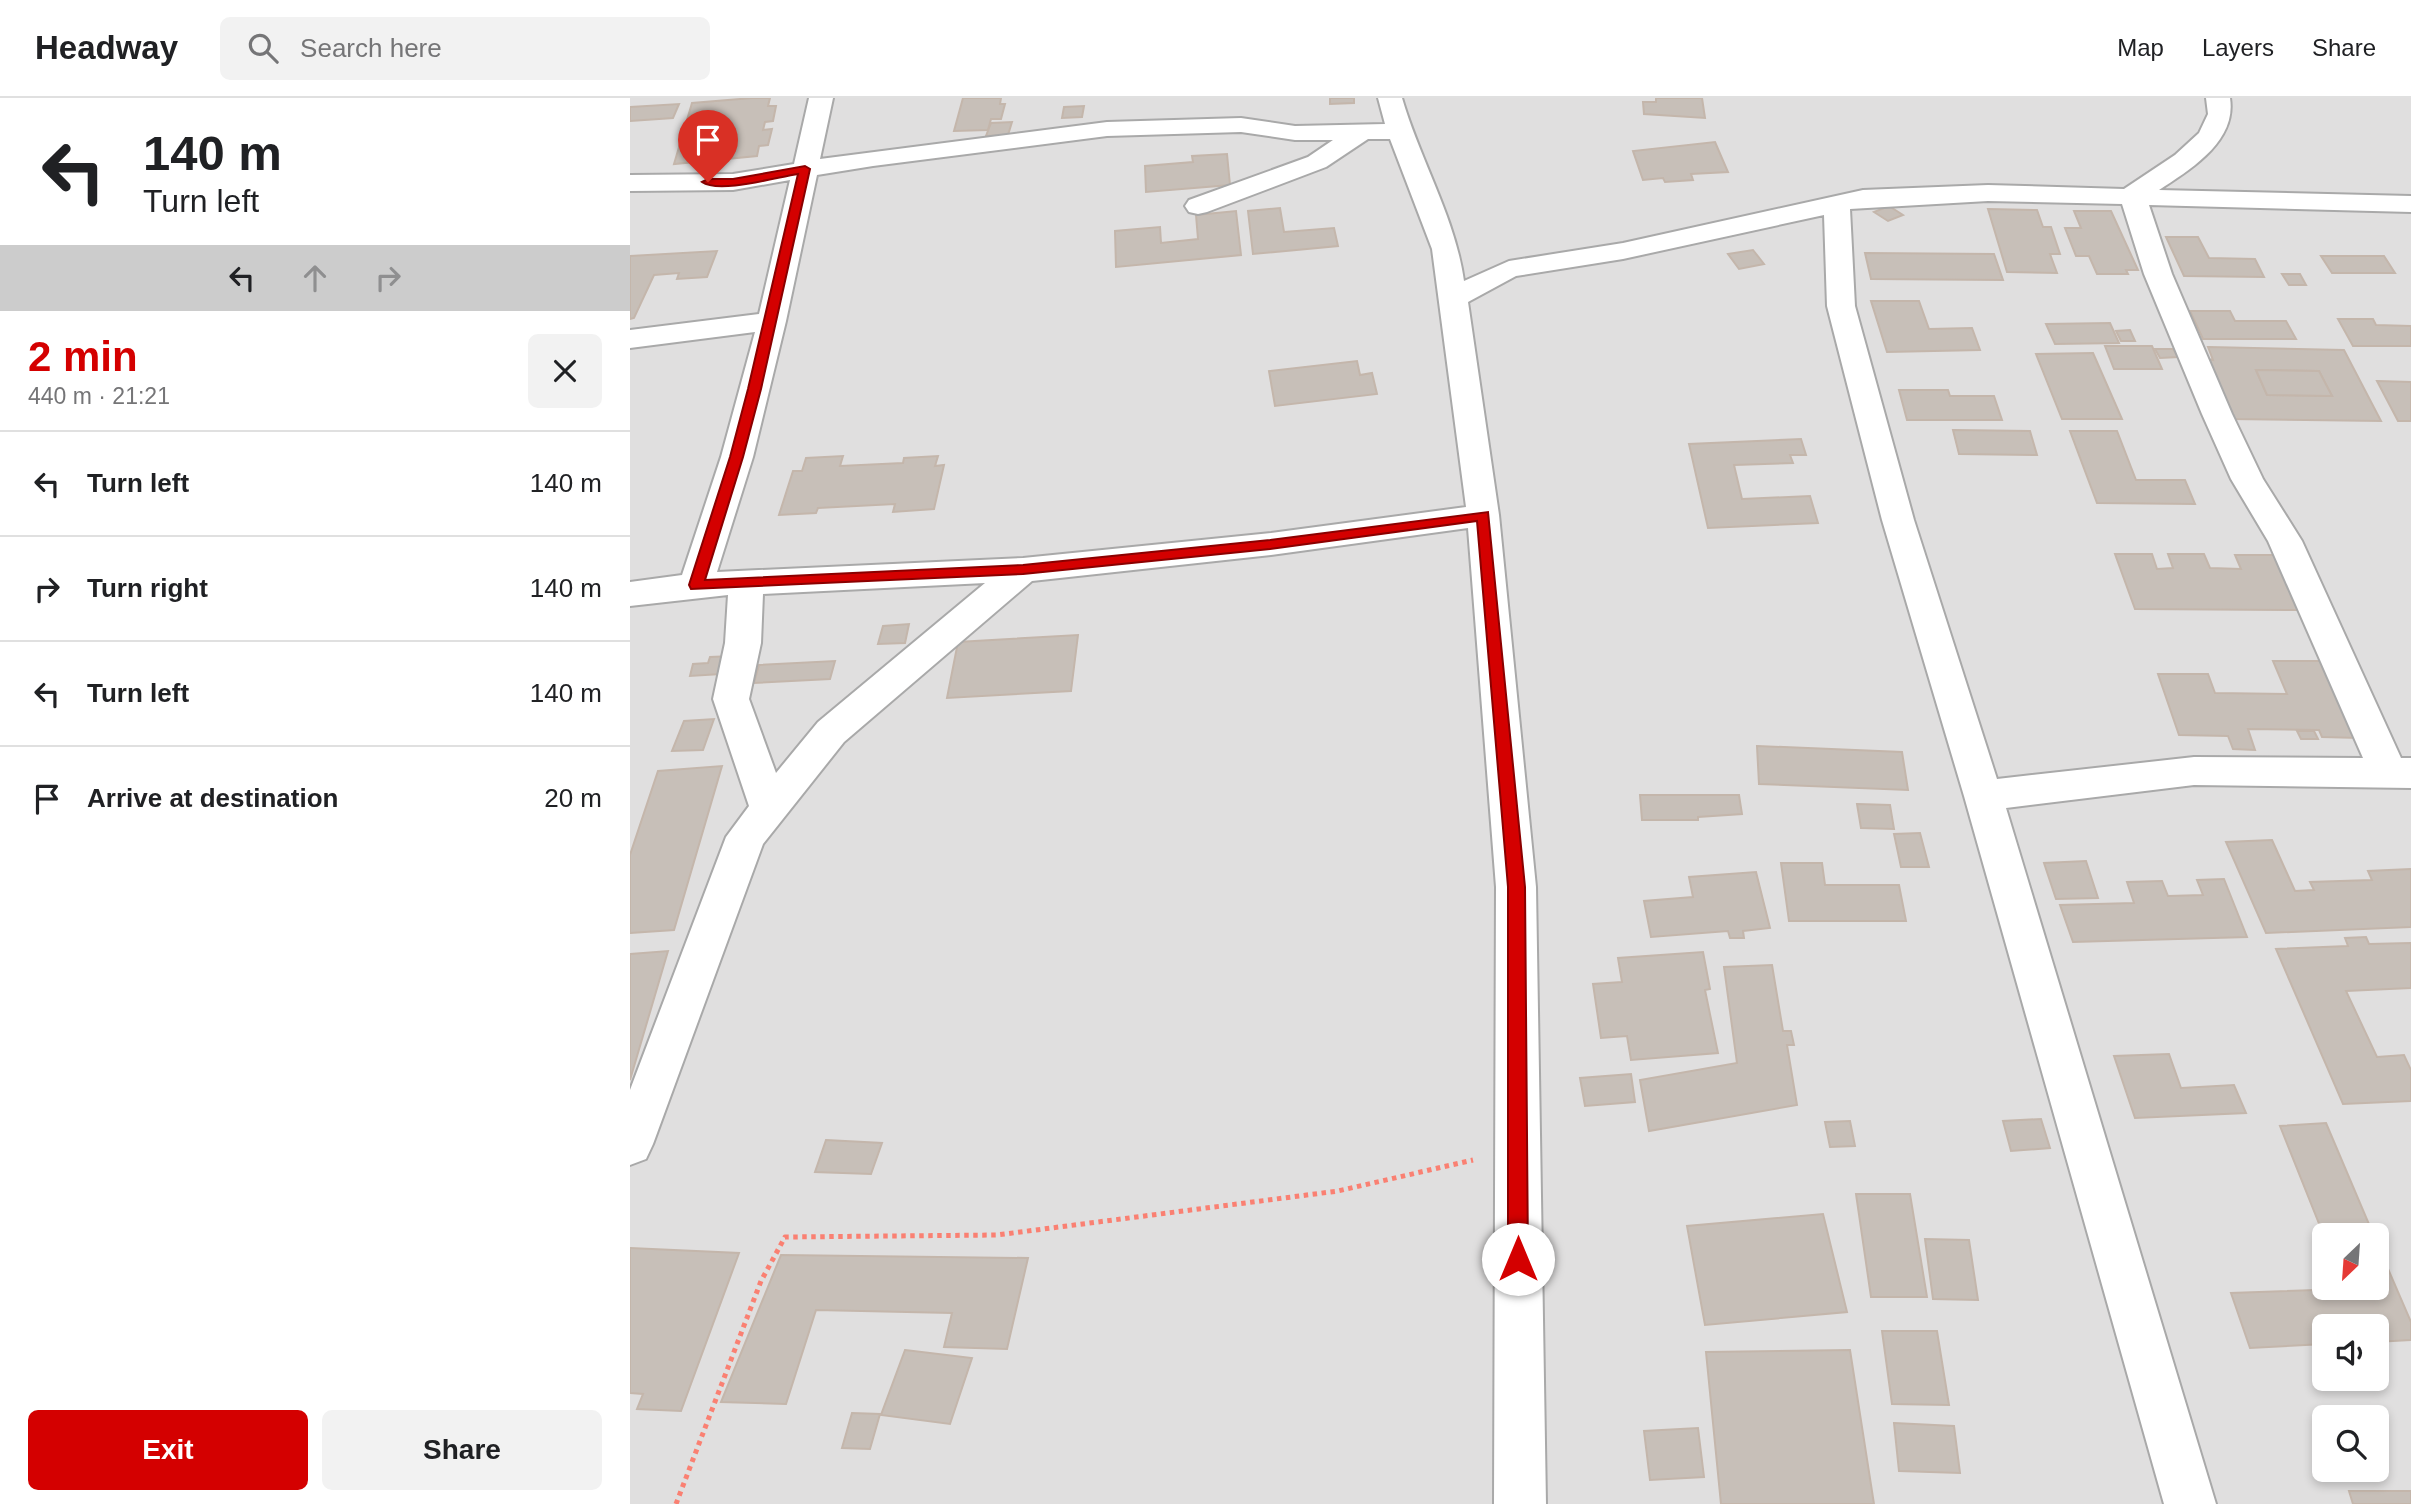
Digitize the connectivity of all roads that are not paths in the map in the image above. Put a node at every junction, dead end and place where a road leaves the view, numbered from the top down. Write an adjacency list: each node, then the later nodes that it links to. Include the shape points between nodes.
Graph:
1 (821, 98): 5 (street)
2 (2218, 98): 7 (street, via 2220,114 2207,140)
3 (1394, 115): 4 (street); 11 (street, via 1446,249)
4 (1360, 133): 5 (street, via 1295,133 1241,125 1107,129); 10 (street, via 1317,162)
5 (805, 169): 6 (street, via 733,182); 12 (street)
6 (630, 184)
7 (2132, 195): 8 (street, via 1988,193 1863,198); 9 (street); 19 (street, via 2158,274 2247,479 2285,541)
8 (1837, 204): 11 (street, via 1623,251 1509,269); 20 (street, via 1841,306 1898,520)
9 (2411, 204)
10 (1198, 206)
11 (1454, 299): 14 (street)
12 (772, 321): 13 (street); 16 (street, via 737,457)
13 (630, 339)
14 (1483, 515): 15 (street, via 1270,544); 23 (street, via 1516,887)
15 (1023, 570): 17 (street); 21 (street, via 831,732)
16 (696, 585): 17 (street); 18 (street)
17 (746, 585): 21 (street, via 743,643 731,699)
18 (630, 594)
19 (2400, 773): 20 (street, via 2194,771)
20 (1983, 796): 24 (street)
21 (769, 809): 22 (street, via 746,837)
22 (630, 1144)
23 (1520, 1504)
24 (2190, 1504)

